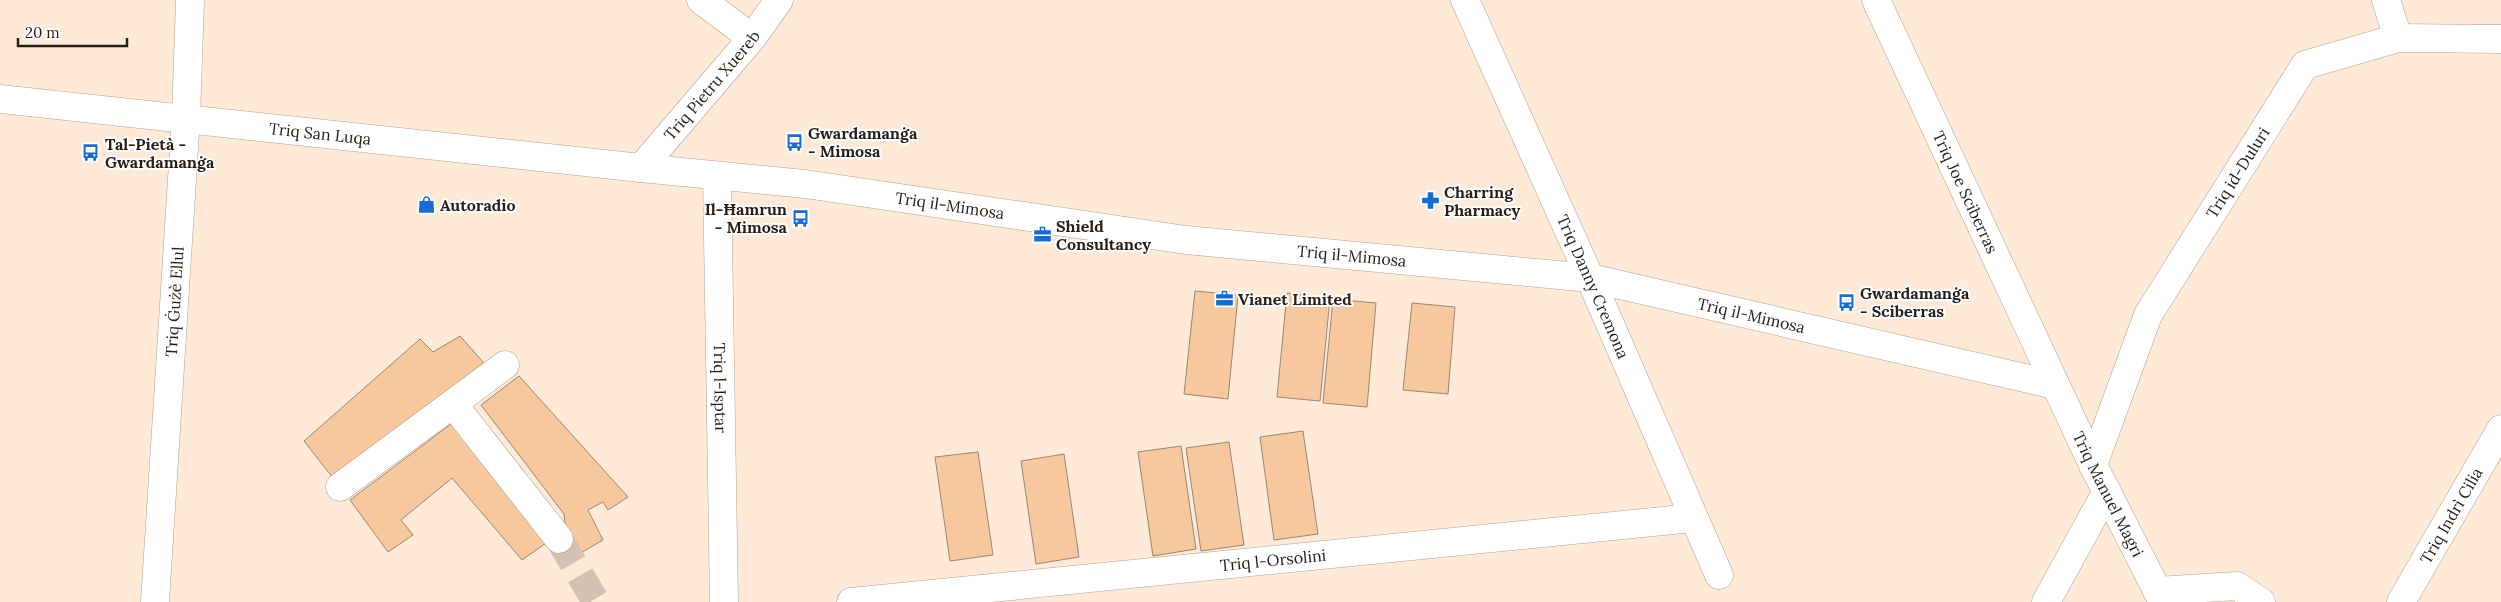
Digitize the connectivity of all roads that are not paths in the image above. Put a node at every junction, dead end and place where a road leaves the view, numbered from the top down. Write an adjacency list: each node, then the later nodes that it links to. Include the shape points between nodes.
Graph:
1 (190, 0): 11 (street, Triq Ġużè Ellul)
2 (701, 0): 7 (street)
3 (779, 0): 7 (street, Triq Pietru Xuereb)
4 (1465, 0): 14 (street, Triq Danny Cremona)
5 (1876, 0): 16 (street, Triq Joe Sciberras)
6 (2386, 0): 8 (street)
7 (752, 38): 12 (street, Triq Pietru Xuereb)
8 (2398, 38): 9 (street, Triq id-Duluri); 19 (street, Triq id-Duluri, via 2306,65 2148,314)
9 (2501, 39)
10 (0, 99): 11 (street, Triq San Luqa)
11 (186, 117): 12 (street, Triq San Luqa); 26 (street, Triq Ġużè Ellul)
12 (641, 168): 13 (street, Triq il-Mimosa)
13 (717, 176): 14 (street, Triq il-Mimosa, via 805,184 1186,240); 27 (street, Triq l-Isptar)
14 (1590, 278): 16 (street, Triq il-Mimosa); 22 (street, Triq Danny Cremona)
15 (505, 365): 17 (street)
16 (2055, 385): 19 (street, Triq Manuel Magri)
17 (453, 404): 20 (street); 23 (street)
18 (2501, 430): 31 (street, Triq Indrì Cilia)
19 (2093, 465): 21 (street, Triq Manuel Magri)
20 (340, 488)
21 (2107, 491): 25 (street, Triq Manuel Magri); 29 (street)
22 (1693, 518): 24 (street, Triq Danny Cremona); 28 (street, Triq l-Orsolini)
23 (558, 539)
24 (1718, 575)
25 (2160, 596): 30 (street, via 2237,586)
26 (155, 602)
27 (724, 602)
28 (852, 602)
29 (2046, 602)
30 (2261, 602)
31 (2401, 602)

